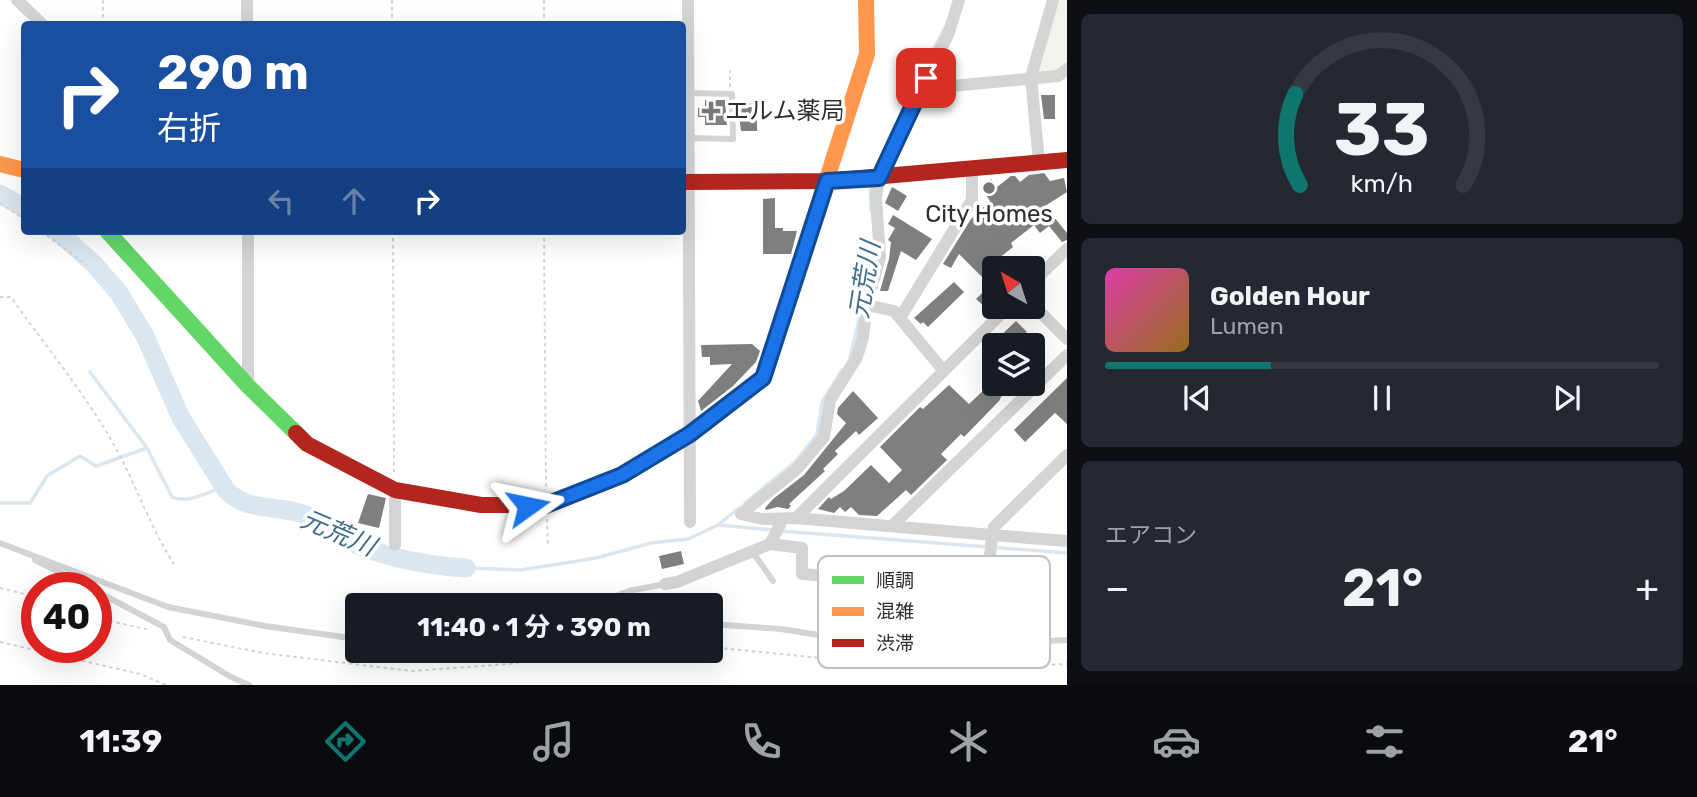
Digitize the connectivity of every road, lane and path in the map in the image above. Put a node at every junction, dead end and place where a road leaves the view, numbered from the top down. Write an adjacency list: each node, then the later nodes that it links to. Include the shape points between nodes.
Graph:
1 (17, 0): 10 (street)
2 (103, 0): 11 (path)
3 (247, 0): 12 (street)
4 (392, 0): 13 (path)
5 (544, 0): 14 (path)
6 (688, 0): 19 (street)
7 (866, 0): 30 (street, via 867,54)
8 (959, 0): 18 (street, via 948,35)
9 (1053, 0): 17 (street)
10 (39, 21)
11 (103, 21)
12 (247, 21)
13 (392, 21)
14 (544, 21)
15 (1067, 68): 17 (street, via 1058,76)
16 (730, 70): 20 (path)
17 (1031, 77): 18 (street); 25 (street)
18 (920, 89): 29 (street)
19 (688, 93): 20 (lane); 23 (street)
20 (729, 94): 21 (lane)
21 (733, 104): 22 (path); 23 (lane, via 733,139)
22 (761, 104)
23 (688, 138): 31 (street)
24 (1067, 160): 25 (street)
25 (1039, 162): 28 (street)
26 (0, 164): 27 (street)
27 (21, 169)
28 (972, 169): 29 (street); 45 (street, via 972,200)
29 (879, 178): 30 (street); 43 (street, via 880,257)
30 (827, 181): 31 (street); 51 (street, via 763,378)
31 (686, 182): 51 (street)
32 (0, 203): 33 (path)
33 (21, 217)
34 (46, 235): 40 (path)
35 (111, 235): 50 (street)
36 (248, 235): 50 (street)
37 (393, 235): 53 (path)
38 (544, 235): 54 (path)
39 (1067, 249): 41 (street)
40 (87, 265)
41 (1045, 270)
42 (0, 297): 67 (path, via 11,297 81,393 120,457)
43 (867, 305): 45 (street, via 894,311); 55 (street, via 857,357 830,400 824,437 797,468 741,514)
44 (1045, 317): 47 (street)
45 (900, 318): 49 (street)
46 (996, 319): 49 (street)
47 (1067, 339)
48 (1067, 355): 57 (street)
49 (943, 370): 55 (street)
50 (248, 386): 53 (street, via 307,443)
51 (690, 434): 54 (street, via 622,475); 56 (street)
52 (1067, 455): 58 (street, via 994,527)
53 (395, 490): 54 (street, via 481,505); 62 (street)
54 (546, 505): 63 (path)
55 (787, 521): 57 (street); 60 (street)
56 (691, 522)
57 (894, 525): 58 (street)
58 (992, 538): 59 (street); 66 (street)
59 (1067, 541)
60 (771, 542): 65 (street); 69 (street, via 802,548 802,574)
61 (0, 543): 64 (lane)
62 (395, 545)
63 (548, 547)
64 (15, 550): 68 (lane); 80 (lane, via 168,607)
65 (752, 551): 70 (lane); 71 (street)
66 (990, 556)
67 (174, 564)
68 (59, 572)
69 (818, 575)
70 (773, 581)
71 (665, 584): 74 (lane)
72 (0, 588): 73 (path)
73 (21, 593)
74 (624, 593)
75 (112, 599): 78 (lane, via 164,627)
76 (112, 622): 78 (path)
77 (723, 625): 79 (lane)
78 (168, 634): 84 (path); 88 (lane, via 170,640)
79 (818, 635)
80 (345, 637)
81 (0, 642): 87 (path, via 140,674)
82 (723, 648): 83 (path)
83 (818, 657)
84 (345, 663)
85 (345, 663): 86 (path, via 411,671)
86 (516, 663)
87 (166, 685)
88 (249, 685)

